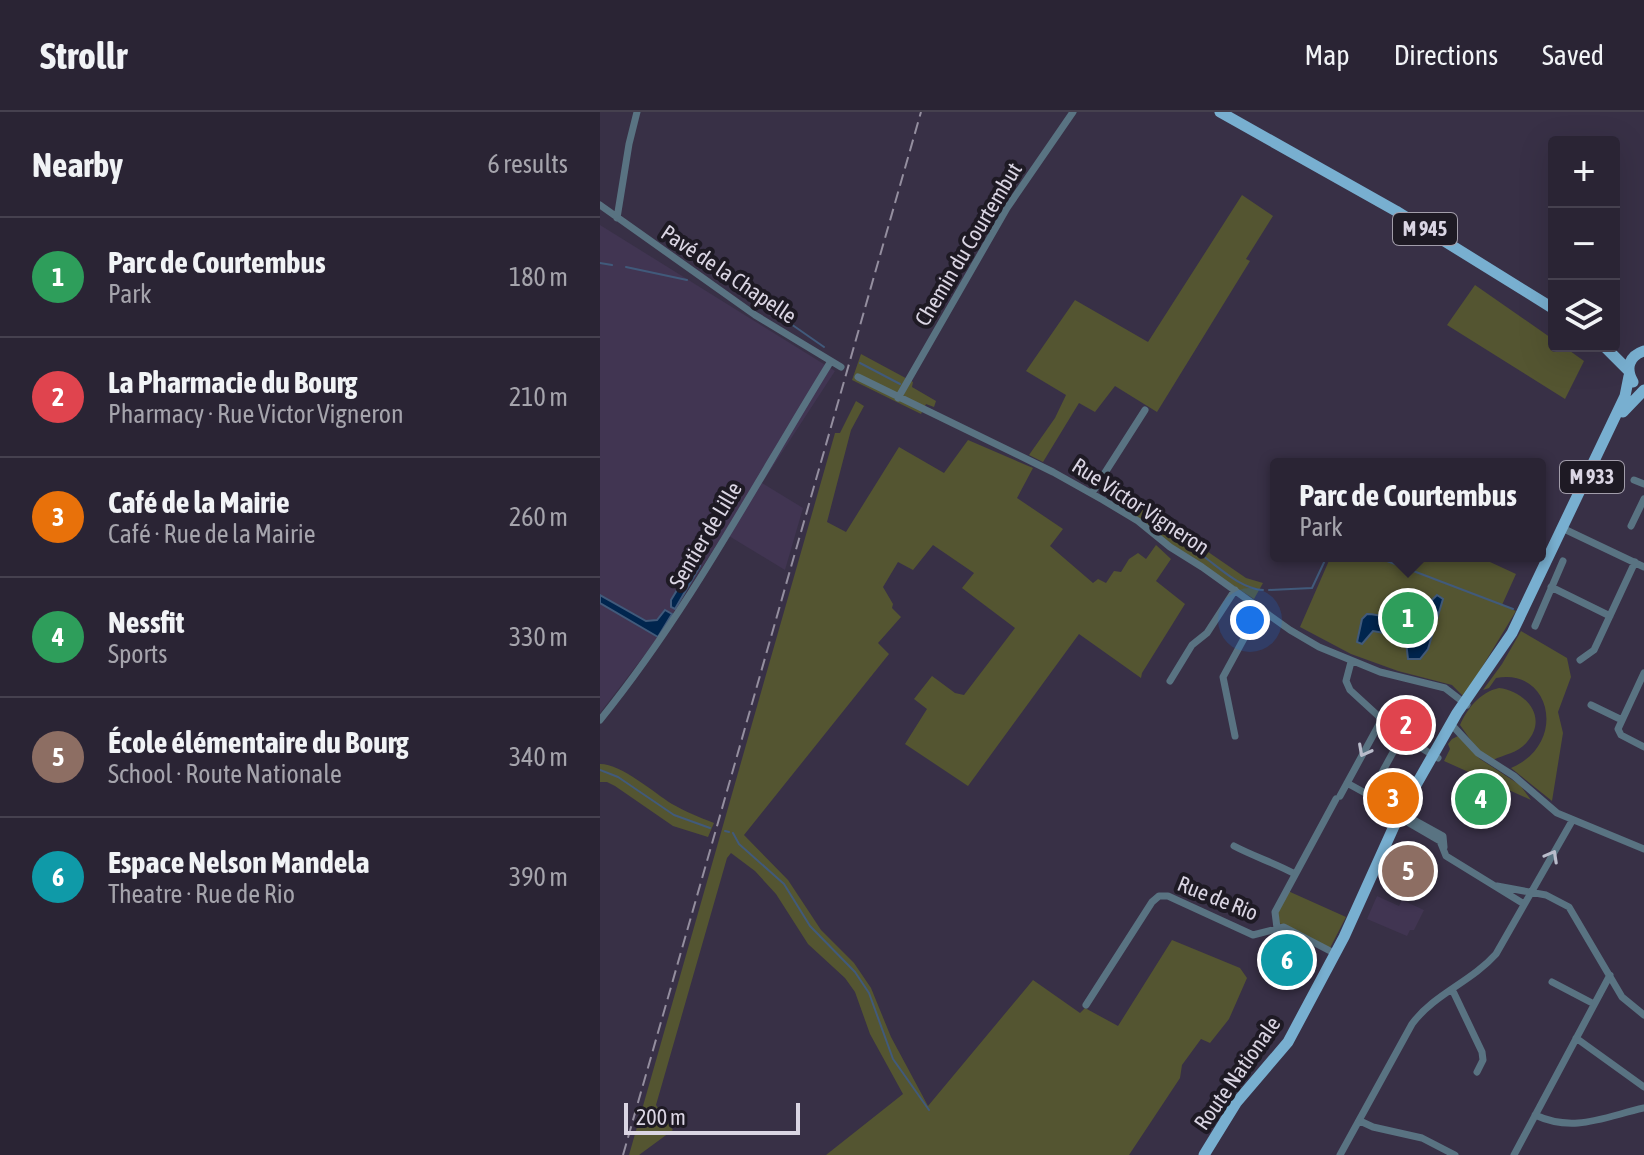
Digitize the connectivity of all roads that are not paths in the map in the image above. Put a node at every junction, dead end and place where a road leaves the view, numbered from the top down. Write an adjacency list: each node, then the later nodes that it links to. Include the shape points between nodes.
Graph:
1 (637, 112): 5 (street)
2 (1073, 112): 15 (street, Chemin du Courtembut, via 1007,208)
3 (1220, 112): 6 (main road, M 945, via 1396,211)
4 (600, 205): 5 (street, Pavé de la Chapelle)
5 (617, 218): 10 (street, Pavé de la Chapelle)
6 (1548, 308)
7 (1620, 347): 9 (main road)
8 (1610, 352): 12 (main road)
9 (1640, 352): 12 (main road, Route Nationale, via 1631,360)
10 (831, 361): 11 (street, Pavé de la Chapelle); 38 (street, Sentier de Lille, via 686,602)
11 (841, 367)
12 (1629, 373): 14 (main road); 22 (main road, Route Nationale / M 933, via 1625,396)
13 (858, 377): 15 (street, Rue Victor Vigneron)
14 (1644, 389): 22 (main road, Route Nationale / M 933, via 1619,419)
15 (898, 398): 19 (street, Rue Victor Vigneron)
16 (1145, 410): 19 (street)
17 (1634, 480): 18 (street)
18 (1644, 484)
19 (1092, 493): 27 (street, Rue Victor Vigneron)
20 (1644, 499): 21 (street)
21 (1631, 526)
22 (1565, 529): 24 (street); 35 (main road, Route Nationale / M 933, via 1508,642)
23 (1563, 561): 26 (street)
24 (1635, 562): 25 (street); 29 (street)
25 (1644, 567)
26 (1551, 587): 29 (street); 30 (street)
27 (1235, 590): 28 (street, Rue Victor Vigneron); 34 (street)
28 (1260, 609): 32 (street, Rue Victor Vigneron); 41 (street, via 1223,677)
29 (1610, 616): 31 (street, via 1594,650)
30 (1535, 626)
31 (1580, 660)
32 (1351, 662): 35 (street, Rue Victor Vigneron, via 1445,688); 37 (street, via 1348,687)
33 (1644, 673): 39 (street)
34 (1170, 681)
35 (1466, 704): 40 (main road, Route Nationale / M 933)
36 (1591, 705): 39 (street)
37 (1382, 719): 42 (street); 45 (street, one-way to 45)
38 (600, 720)
39 (1622, 720): 43 (street, via 1621,735)
40 (1453, 725): 44 (main road, Route Nationale / M 933); 48 (street, via 1478,753)
41 (1235, 736)
42 (1402, 736): 44 (street); 46 (street)
43 (1644, 747)
44 (1435, 757): 47 (main road, Route Nationale / M 933)
45 (1347, 783): 46 (street); 51 (street)
46 (1369, 796): 47 (street)
47 (1403, 815): 52 (street, via 1443,836 1446,856); 56 (main road, Route Nationale / M 933)
48 (1572, 821): 50 (street); 53 (street, one-way to 48)
49 (1234, 846): 51 (street)
50 (1644, 849)
51 (1295, 874): 55 (street, via 1275,912)
52 (1497, 886): 53 (street); 54 (street)
53 (1533, 892): 54 (street); 57 (street, via 1572,910)
54 (1524, 904): 59 (street, via 1493,957)
55 (1277, 928): 56 (street, Rue de Rio); 61 (street, Rue de Rio, via 1253,935 1159,896)
56 (1337, 954): 69 (main road, Route Nationale / M 933, via 1286,1045 1236,1103); 70 (main road, Route Nationale / M 933, via 1292,1045 1241,1107)
57 (1610, 975): 60 (street); 62 (street, via 1624,999)
58 (1552, 982): 60 (street)
59 (1452, 989): 64 (street, via 1483,1055); 68 (street, via 1412,1024)
60 (1594, 1004): 63 (street)
61 (1086, 1005)
62 (1644, 1015)
63 (1576, 1038): 65 (street); 67 (street)
64 (1477, 1072)
65 (1644, 1087)
66 (1644, 1108): 67 (street, via 1571,1125)
67 (1535, 1115): 73 (street)
68 (1360, 1121): 71 (street); 72 (street, via 1422,1138)
69 (1204, 1155)
70 (1211, 1155)
71 (1340, 1155)
72 (1455, 1155)
73 (1514, 1155)

